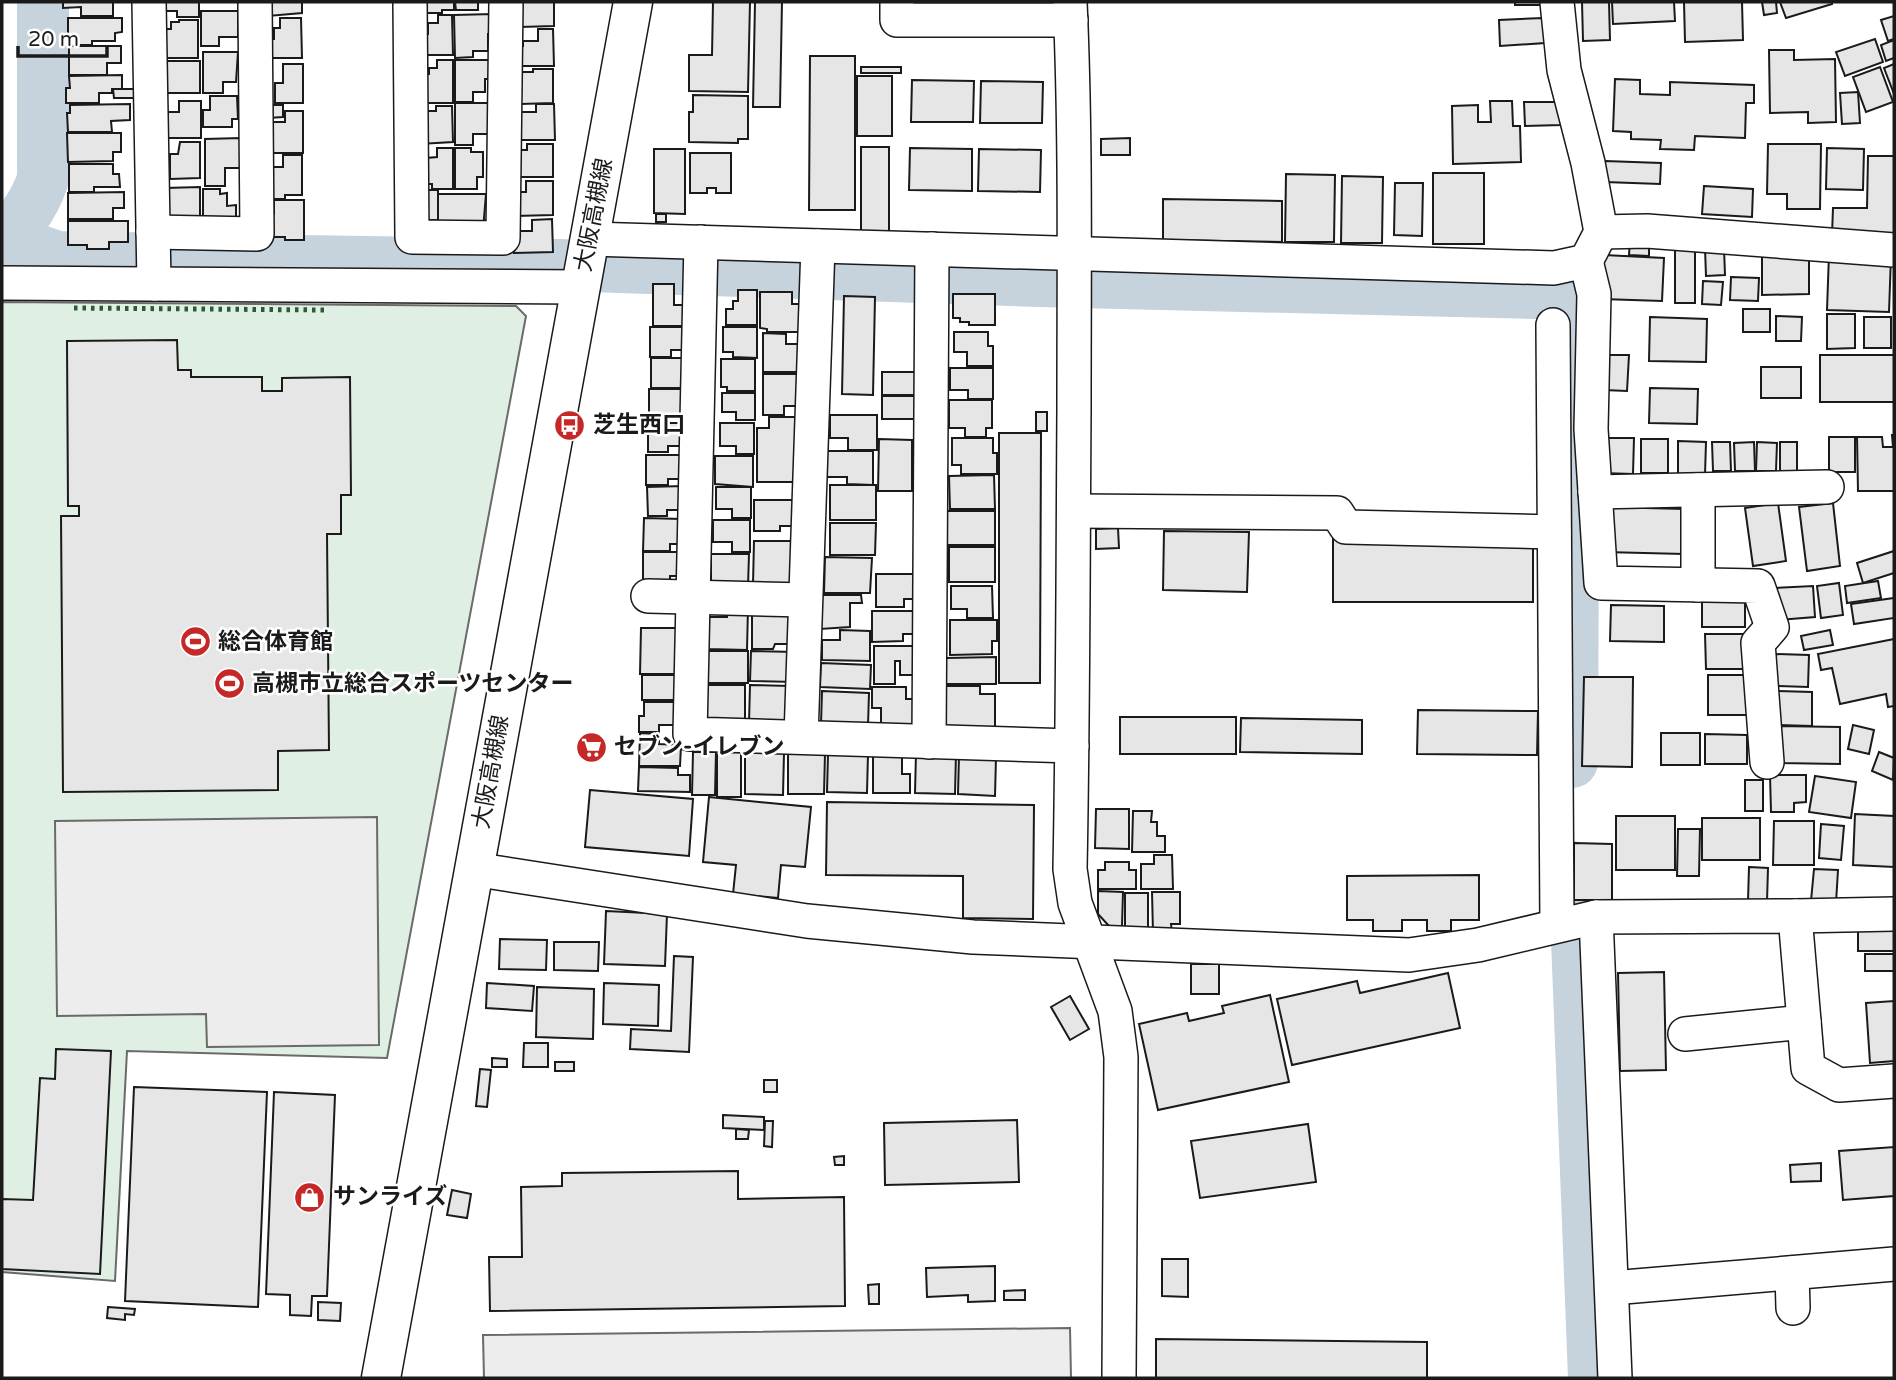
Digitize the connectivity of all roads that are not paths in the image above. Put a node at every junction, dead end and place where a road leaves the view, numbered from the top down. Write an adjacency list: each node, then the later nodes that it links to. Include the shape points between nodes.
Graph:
1 (149, 2): 18 (street)
2 (256, 2): 18 (street, via 257,234)
3 (410, 2): 11 (street, via 412,237)
4 (506, 2): 11 (street, via 503,238)
5 (633, 2): 12 (main road, 大阪高槻線)
6 (897, 2): 8 (street, via 897,20)
7 (1557, 2): 10 (street, via 1564,70)
8 (983, 11): 9 (street)
9 (1070, 11): 17 (street)
10 (1601, 232): 16 (street, via 1647,231); 19 (street)
11 (473, 237): 21 (street)
12 (590, 239): 13 (street); 22 (main road, 大阪高槻線)
13 (701, 242): 14 (street); 31 (street)
14 (818, 246): 15 (street); 32 (street)
15 (932, 249): 17 (street); 34 (street)
16 (1894, 250)
17 (1074, 253): 19 (street, via 1554,268); 27 (street)
18 (153, 257): 20 (street); 21 (street)
19 (1586, 261): 26 (street, via 1594,294 1591,429)
20 (2, 283)
21 (474, 286): 22 (street)
22 (580, 287): 37 (main road, 大阪高槻線)
23 (1553, 325): 28 (street)
24 (1828, 486): 25 (street)
25 (1698, 489): 26 (street); 29 (street)
26 (1595, 492): 29 (street, via 1601,583)
27 (1074, 511): 28 (street, via 1337,513 1346,527); 35 (street)
28 (1554, 532): 41 (street)
29 (1698, 584): 36 (street, via 1758,586 1772,627 1758,643)
30 (648, 596): 31 (street)
31 (693, 596): 32 (street); 33 (street, via 690,734)
32 (806, 600): 33 (street)
33 (801, 737): 34 (street)
34 (929, 741): 35 (street)
35 (1072, 746): 42 (street, via 1070,869 1074,903)
36 (1767, 762)
37 (473, 869): 42 (street, via 807,921 973,937); 50 (main road, 大阪高槻線)
38 (1894, 914): 39 (street)
39 (1795, 916): 40 (street); 43 (street)
40 (1596, 917): 41 (street); 48 (street)
41 (1557, 925): 42 (street, via 1478,945 1409,955)
42 (1087, 941): 51 (street, via 1115,1011 1121,1056)
43 (1804, 1022): 44 (street); 45 (street, via 1808,1068 1839,1085)
44 (1685, 1034)
45 (1894, 1081)
46 (1894, 1264): 47 (street)
47 (1792, 1273): 48 (street); 49 (street)
48 (1612, 1288): 52 (street)
49 (1793, 1308)
50 (381, 1378)
51 (1119, 1378)
52 (1615, 1378)

